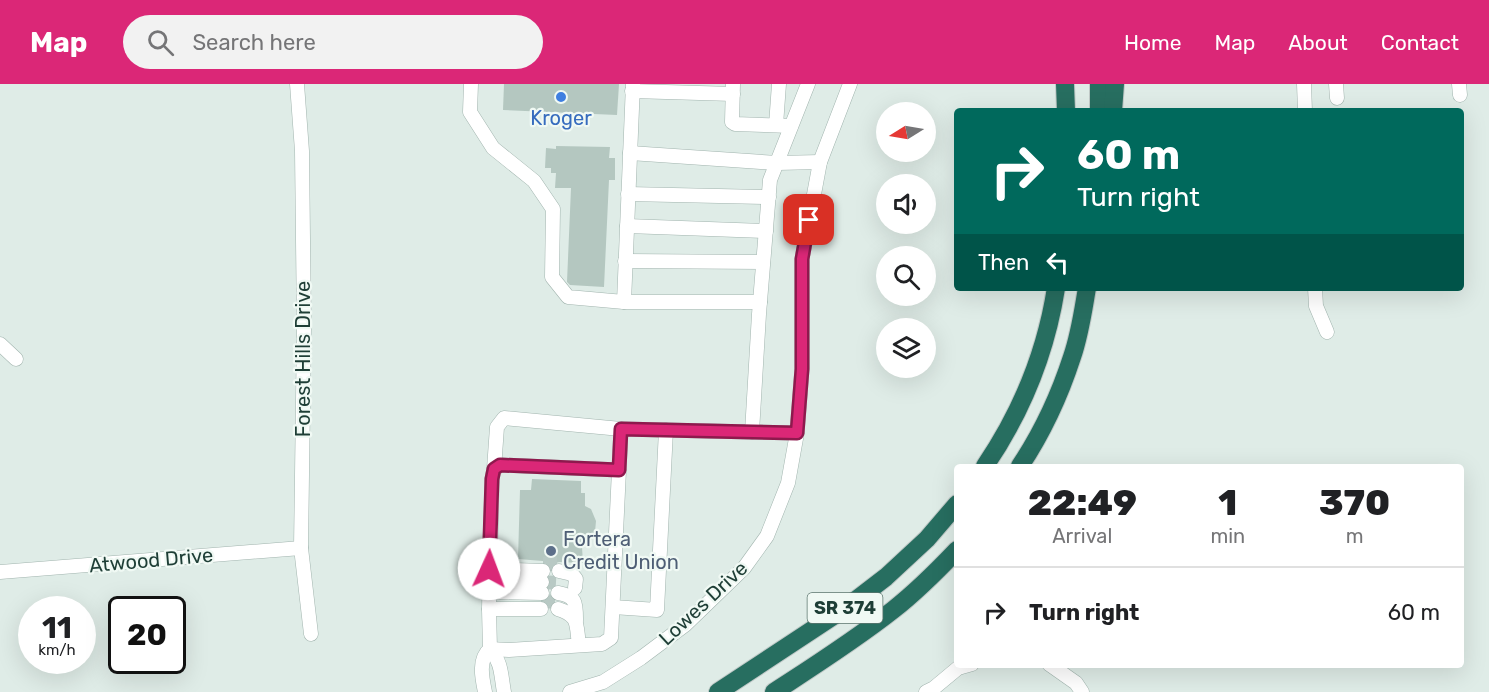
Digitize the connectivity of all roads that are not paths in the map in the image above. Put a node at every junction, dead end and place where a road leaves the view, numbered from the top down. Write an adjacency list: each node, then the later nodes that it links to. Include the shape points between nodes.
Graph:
1 (297, 84): 44 (street, Forest Hills Drive, via 304,293)
2 (471, 84): 30 (street, via 470,112 493,148 534,181 553,209 552,277 568,297)
3 (778, 84): 16 (street)
4 (808, 84): 17 (street)
5 (850, 84): 19 (street, Lowes Drive)
6 (1065, 84): 12 (highway)
7 (1099, 84): 13 (highway)
8 (1116, 84): 14 (highway)
9 (1304, 84): 15 (street)
10 (633, 87): 11 (street); 18 (street)
11 (733, 89): 16 (street, via 732,122)
12 (1066, 108)
13 (1099, 108)
14 (1113, 108)
15 (1305, 108)
16 (776, 125): 17 (street)
17 (791, 126): 20 (street)
18 (630, 153): 20 (street); 21 (street)
19 (820, 162): 20 (street); 38 (street, Lowes Drive, via 802,259 802,369)
20 (777, 163): 22 (street)
21 (628, 194): 22 (street); 23 (street)
22 (769, 197): 24 (street)
23 (627, 226): 24 (street); 25 (street)
24 (766, 231): 26 (street)
25 (625, 261): 26 (street); 30 (street)
26 (763, 262): 31 (street)
27 (1055, 291): 39 (highway, via 1040,356 1026,392)
28 (1086, 291): 40 (highway, via 1073,355 1045,422)
29 (1315, 291): 32 (street, via 1316,306)
30 (624, 302): 31 (street)
31 (760, 302): 37 (street)
32 (1327, 332)
33 (0, 344): 34 (street)
34 (16, 359)
35 (621, 429): 36 (street); 41 (street, via 504,418 497,427); 42 (street)
36 (666, 430): 37 (street); 50 (street, via 657,610)
37 (752, 432): 38 (street)
38 (797, 433): 58 (street, Lowes Drive, via 788,483 767,536 744,568 685,625 641,658 603,682)
39 (986, 464)
40 (1021, 464)
41 (494, 469): 42 (street, via 500,465); 47 (street)
42 (619, 470): 50 (street)
43 (954, 508): 59 (highway, SR 374, via 927,539 878,583)
44 (301, 548): 46 (street, Atwood Drive); 51 (street, Forest Hills Drive)
45 (954, 553): 60 (highway, SR 374, via 921,587 861,635)
46 (0, 572)
47 (489, 584): 47 (street, via 542,585); 53 (street)
48 (558, 585): 49 (street, via 568,585); 49 (street, via 570,613); 49 (street, via 570,565 576,573)
49 (576, 598): 52 (street)
50 (613, 607): 52 (street, via 611,638 602,644)
51 (311, 634)
52 (579, 645): 53 (street)
53 (490, 649): 56 (street, via 483,660); 57 (street, via 497,656)
54 (958, 668): 61 (street)
55 (1055, 668): 62 (street)
56 (485, 692)
57 (504, 692)
58 (570, 692)
59 (718, 692)
60 (774, 692)
61 (926, 692)
62 (1082, 692)

